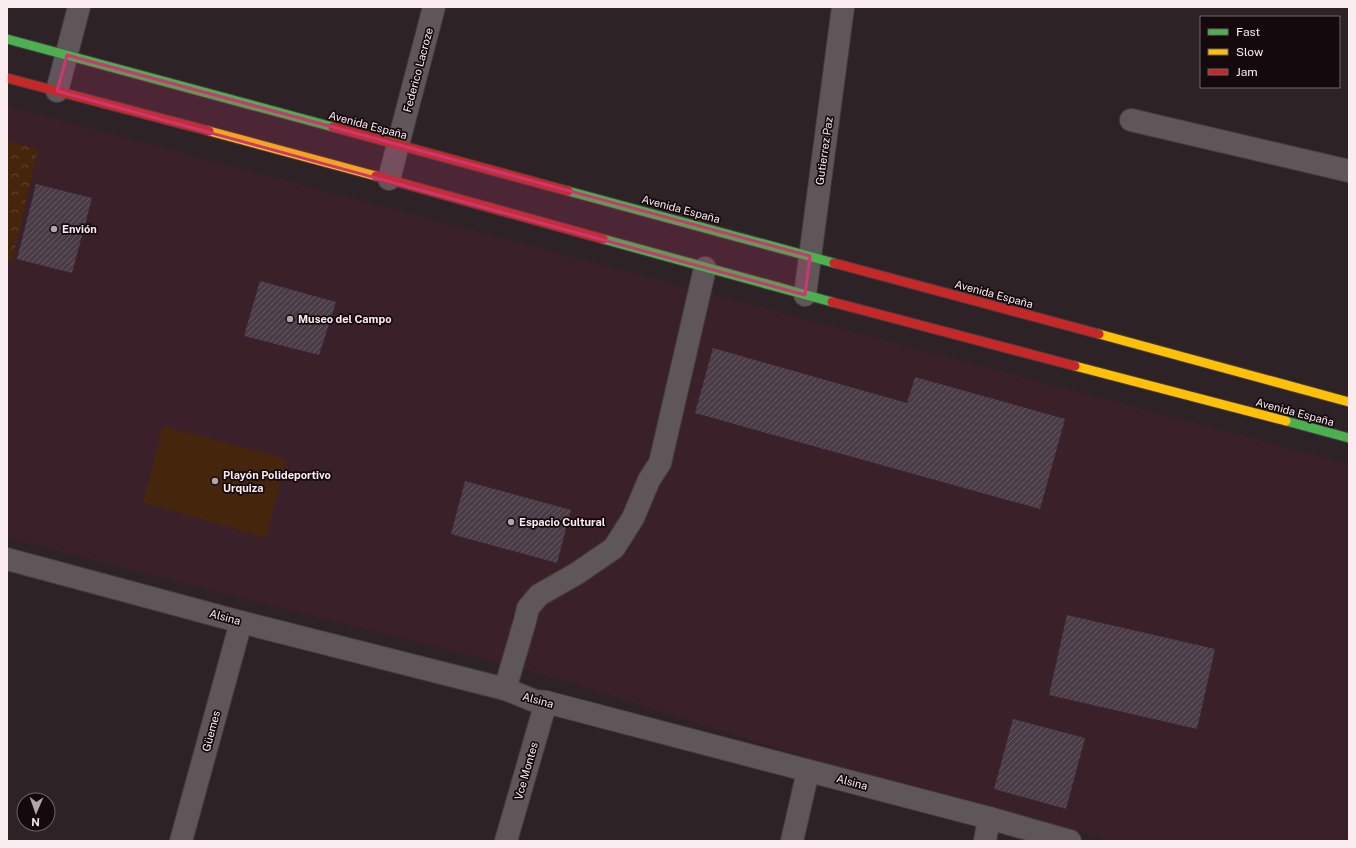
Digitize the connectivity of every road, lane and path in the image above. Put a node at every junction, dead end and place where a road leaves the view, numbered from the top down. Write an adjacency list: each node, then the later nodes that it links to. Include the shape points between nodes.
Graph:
1 (79, 7): 5 (street)
2 (434, 7): 9 (street, Federico Lacroze)
3 (843, 7): 12 (street, Gutierrez Paz)
4 (7, 39): 5 (street, Avenida España)
5 (67, 54): 7 (street); 9 (street, Avenida España)
6 (7, 78): 7 (street, Avenida España)
7 (57, 91): 11 (street, Avenida España)
8 (1131, 120): 10 (street)
9 (398, 145): 11 (street, Federico Lacroze); 12 (street, Avenida España)
10 (1349, 171)
11 (389, 179): 13 (street, Avenida España)
12 (810, 256): 14 (street, Gutierrez Paz); 15 (street, Avenida España)
13 (705, 268): 14 (street, Avenida España); 19 (street, via 660,463 649,480 633,518 614,548 539,595 528,608)
14 (805, 295): 16 (street, Avenida España)
15 (1349, 402)
16 (1349, 438)
17 (7, 559): 18 (street, Alsina)
18 (241, 622): 19 (street, Alsina); 23 (street, Güemes)
19 (504, 689): 20 (street, Alsina, via 535,701)
20 (546, 702): 21 (street, Alsina); 24 (street, Vce Montes)
21 (808, 771): 22 (street, Alsina); 25 (street)
22 (989, 818): 26 (street); 27 (street, Alsina)
23 (181, 841)
24 (506, 841)
25 (792, 841)
26 (985, 841)
27 (1070, 841)

